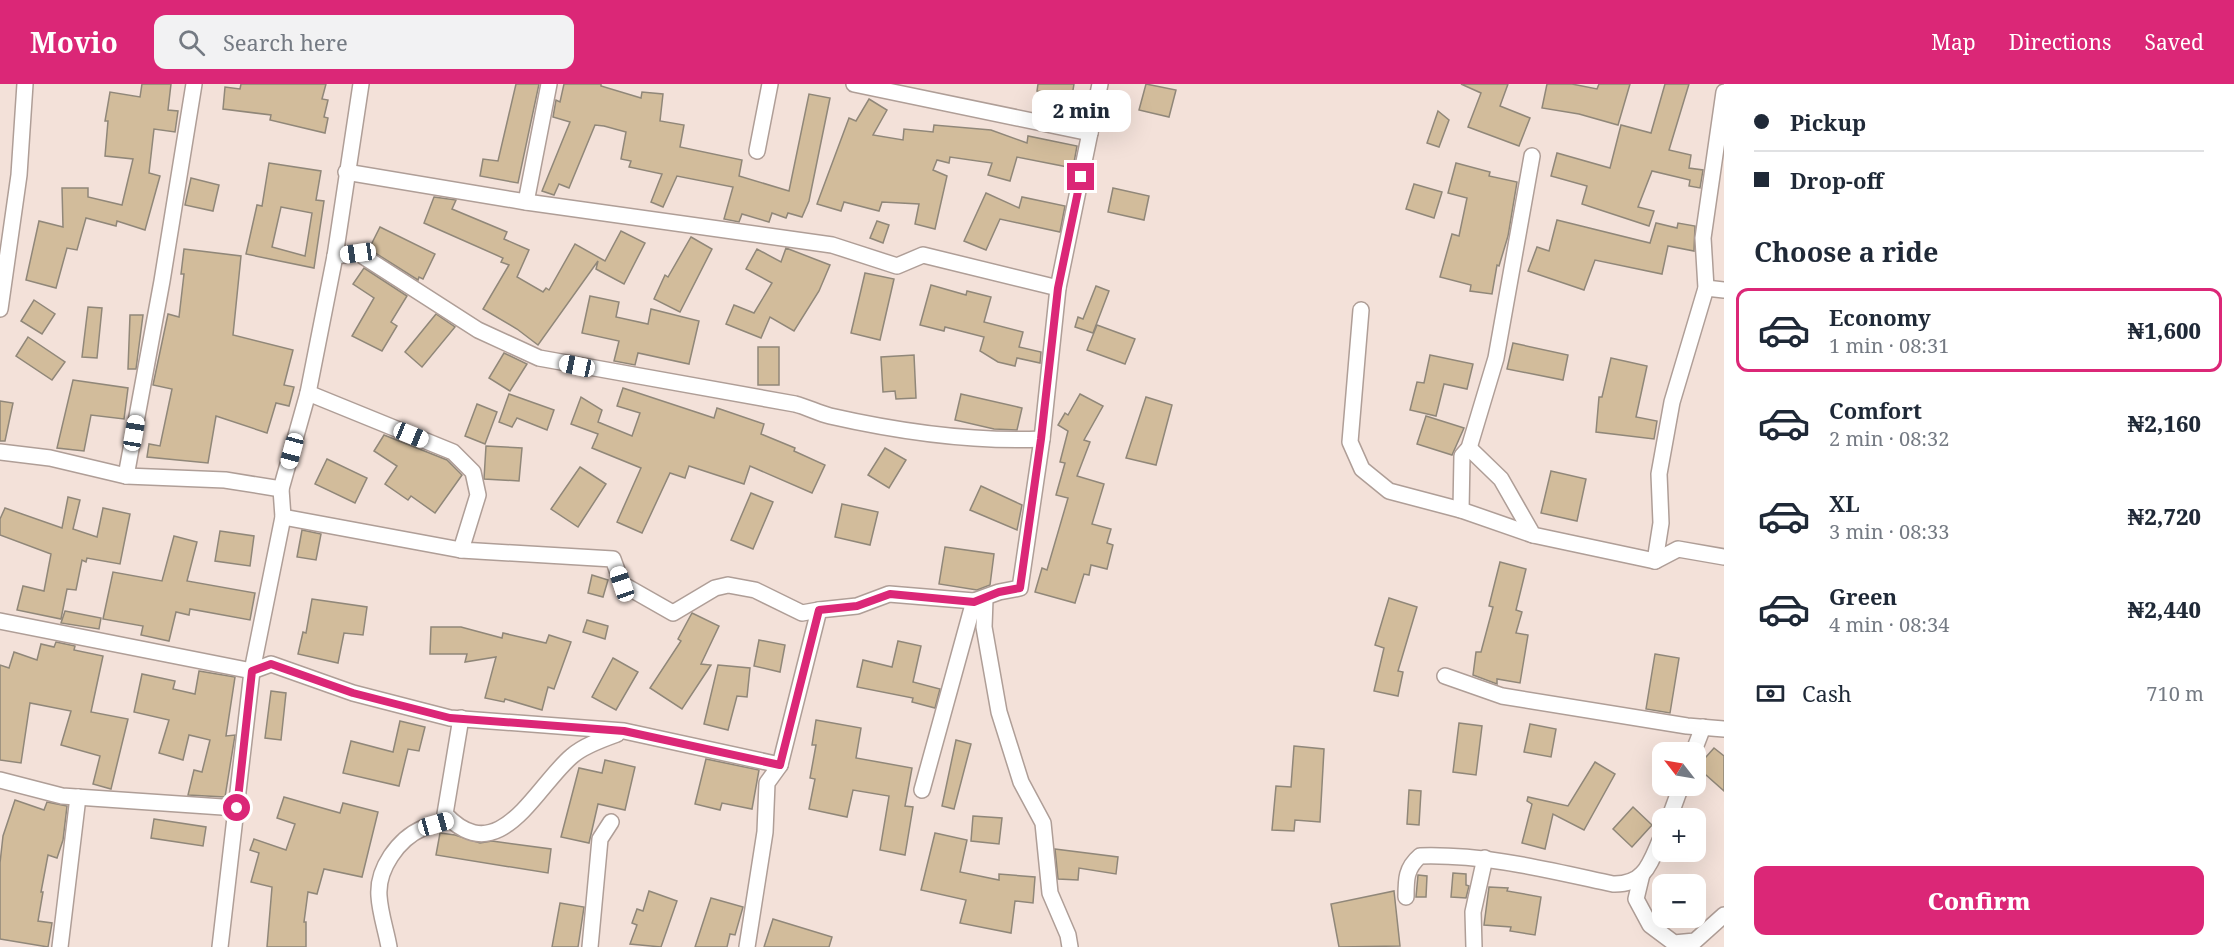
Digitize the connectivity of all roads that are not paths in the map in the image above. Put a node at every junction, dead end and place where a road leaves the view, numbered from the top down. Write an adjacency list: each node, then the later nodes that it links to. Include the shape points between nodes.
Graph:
1 (25, 84): 18 (street, via 19,175)
2 (194, 84): 24 (street)
3 (361, 84): 12 (street)
4 (549, 84): 13 (street)
5 (770, 84): 10 (street)
6 (854, 84): 9 (street)
7 (1100, 84): 9 (street)
8 (1724, 92): 16 (street, via 1703,238)
9 (1090, 133): 15 (street)
10 (757, 151)
11 (1532, 156): 22 (street, via 1496,358)
12 (346, 172): 13 (street); 14 (street)
13 (526, 202): 15 (street, via 832,245 897,266 923,255)
14 (335, 256): 20 (street); 21 (street, via 358,253 478,330 539,358 795,404 829,416 911,430)
15 (1058, 288): 21 (street)
16 (1706, 288): 17 (street); 28 (street, via 1672,402 1659,474)
17 (1724, 290)
18 (1, 298)
19 (1361, 310): 26 (street, via 1350,442 1362,469 1389,491)
20 (308, 393): 25 (street); 31 (street, via 453,452 473,472 478,495)
21 (1041, 439): 34 (street, via 1020,588)
22 (1469, 448): 26 (street, via 1462,456); 29 (street, via 1501,479)
23 (0, 452): 24 (street, via 50,458)
24 (126, 476): 25 (street, via 225,480)
25 (281, 489): 27 (street)
26 (1461, 510): 29 (street)
27 (283, 517): 31 (street); 37 (street)
28 (1661, 523): 30 (street); 33 (street)
29 (1533, 535): 33 (street)
30 (1678, 549): 32 (street); 33 (street)
31 (460, 550): 35 (street, via 613,560 622,584 673,613 715,588 728,585 755,590 802,613)
32 (1724, 557)
33 (1654, 561)
34 (980, 600): 35 (street, via 890,594 857,606); 46 (street); 62 (street, via 999,712 1021,782 1043,823 1050,893)
35 (819, 610): 44 (street)
36 (0, 621): 37 (street)
37 (252, 671): 39 (street, via 271,664 353,693); 48 (street)
38 (1444, 676): 40 (street, via 1502,696)
39 (461, 718): 42 (street); 49 (street, via 445,814)
40 (1703, 727): 41 (street); 43 (street)
41 (1724, 729)
42 (624, 731): 44 (street); 49 (street, via 573,754 525,810 495,833 457,827)
43 (1697, 742)
44 (780, 765): 61 (street, via 767,783 765,832)
45 (0, 780): 47 (street)
46 (922, 790)
47 (78, 797): 48 (street); 57 (street)
48 (237, 808): 58 (street)
49 (450, 820): 59 (street, via 422,828 403,842 382,872 379,895)
50 (611, 822): 60 (street, via 600,839)
51 (1652, 855): 53 (street)
52 (1485, 858): 53 (street, via 1613,884 1628,884); 54 (street, via 1420,856 1406,876); 63 (street, via 1473,912)
53 (1642, 874): 56 (street, via 1636,899 1650,925)
54 (1406, 897)
55 (1724, 915): 56 (street, via 1695,941)
56 (1673, 945)
57 (60, 947)
58 (220, 947)
59 (389, 947)
60 (590, 947)
61 (747, 947)
62 (1070, 947)
63 (1474, 947)

